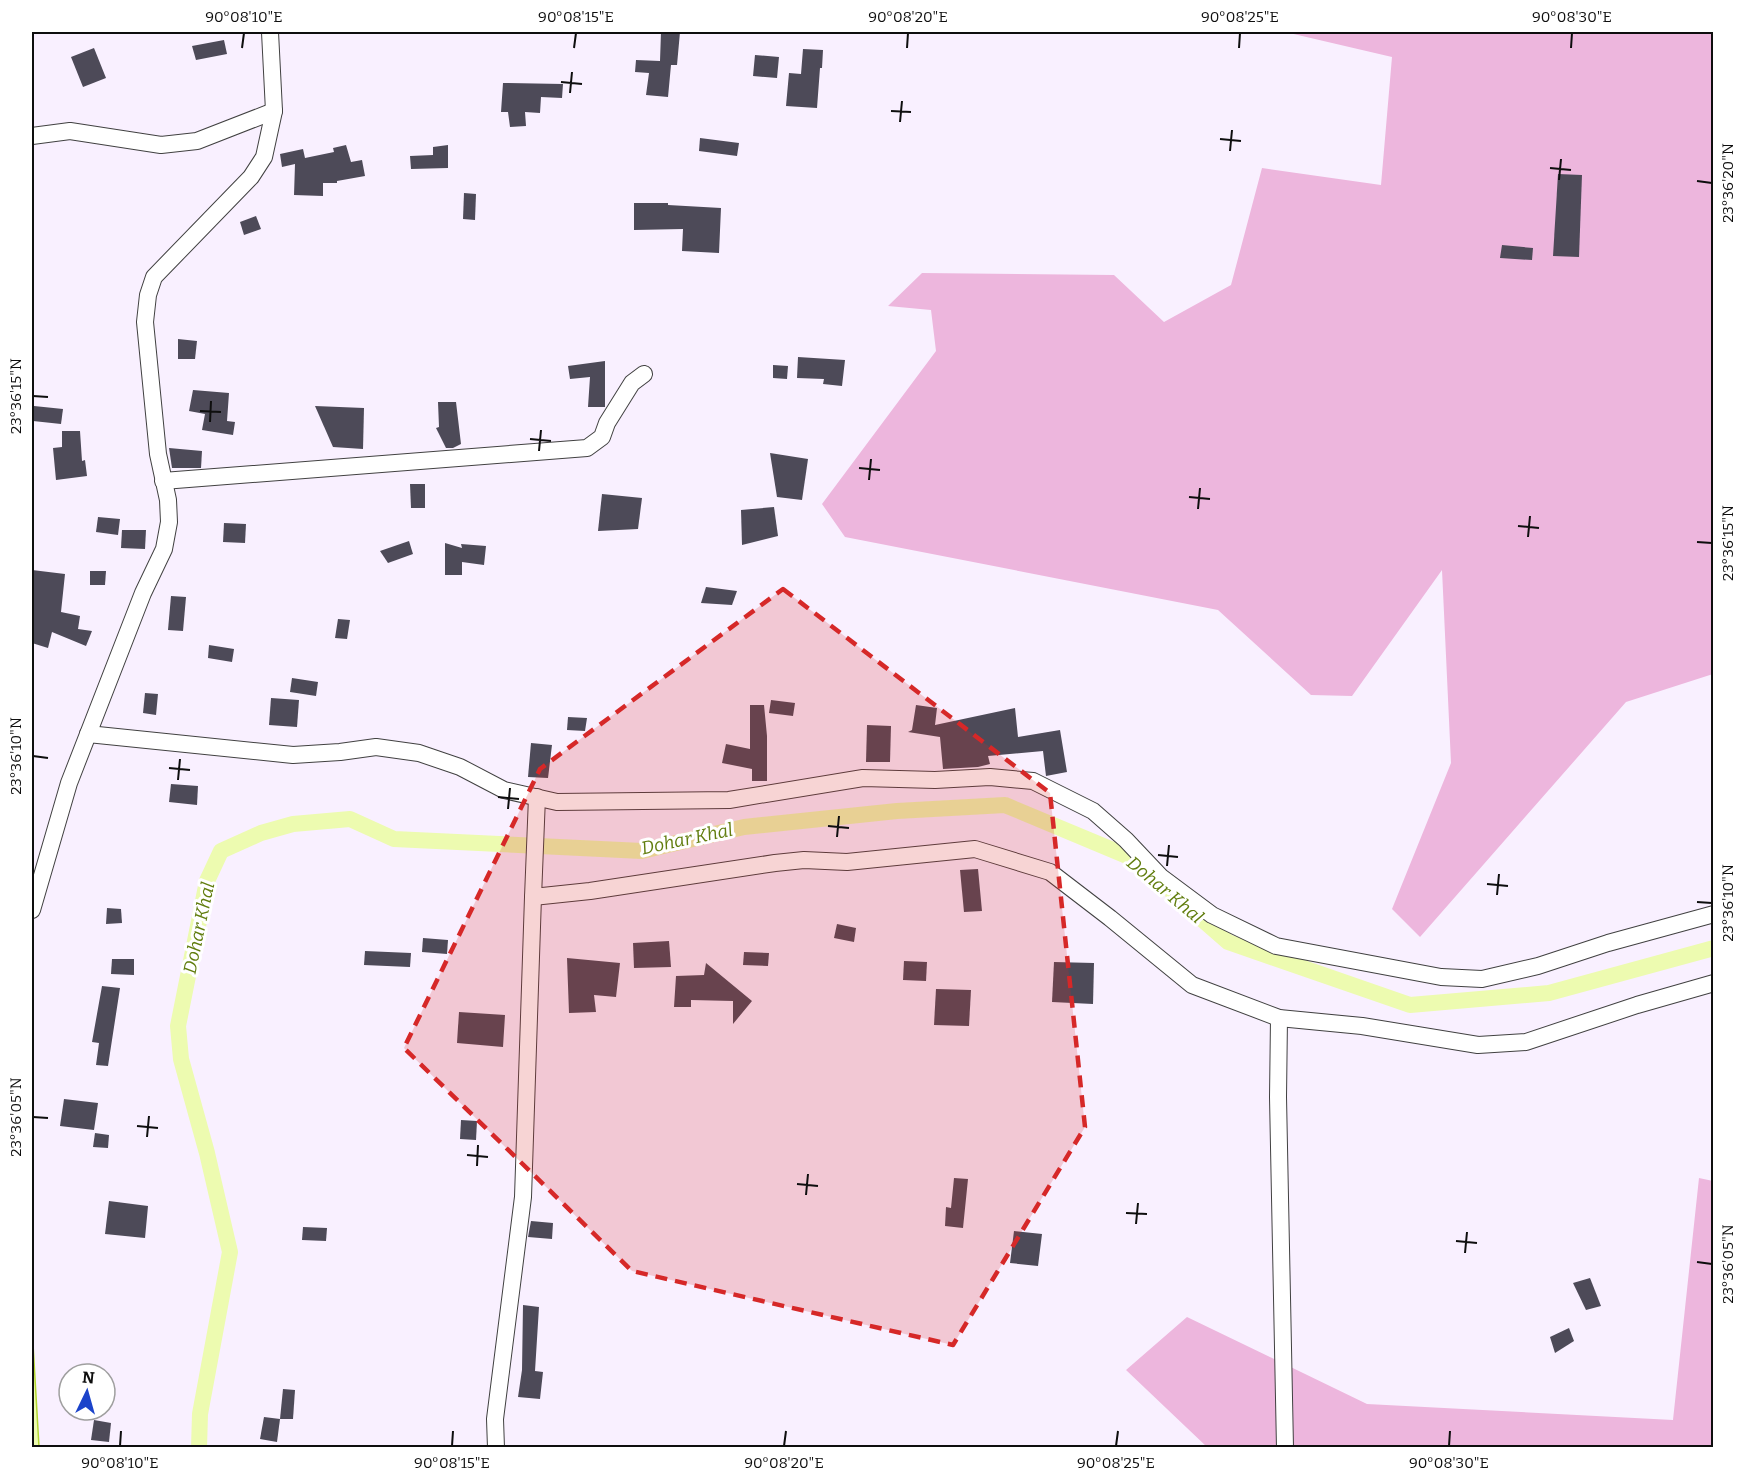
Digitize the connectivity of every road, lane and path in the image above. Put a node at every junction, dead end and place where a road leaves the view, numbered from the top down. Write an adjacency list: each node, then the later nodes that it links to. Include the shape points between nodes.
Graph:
1 (270, 32): 2 (street)
2 (274, 111): 3 (street, via 197,141 161,144 70,131); 5 (street, via 264,158 251,177 154,277 148,295 145,322)
3 (32, 136)
4 (644, 374): 5 (street, via 632,383 602,437 587,448)
5 (163, 480): 6 (street, via 170,522 164,549)
6 (88, 734): 7 (street, via 293,754 376,747 419,753 460,767 504,790); 9 (street)
7 (537, 797): 8 (street); 10 (street, via 557,802 729,800 862,778 990,777 1033,781 1093,811 1161,877 1212,915 1276,946 1441,977 1482,979)
8 (533, 897): 12 (street, via 775,863 847,862 975,849 1050,872 1192,986); 13 (street, via 523,1197 495,1419)
9 (32, 904)
10 (1713, 914)
11 (1713, 983): 12 (street, via 1527,1042 1478,1046 1362,1026)
12 (1279, 1018): 14 (street)
13 (496, 1448)
14 (1285, 1448)

